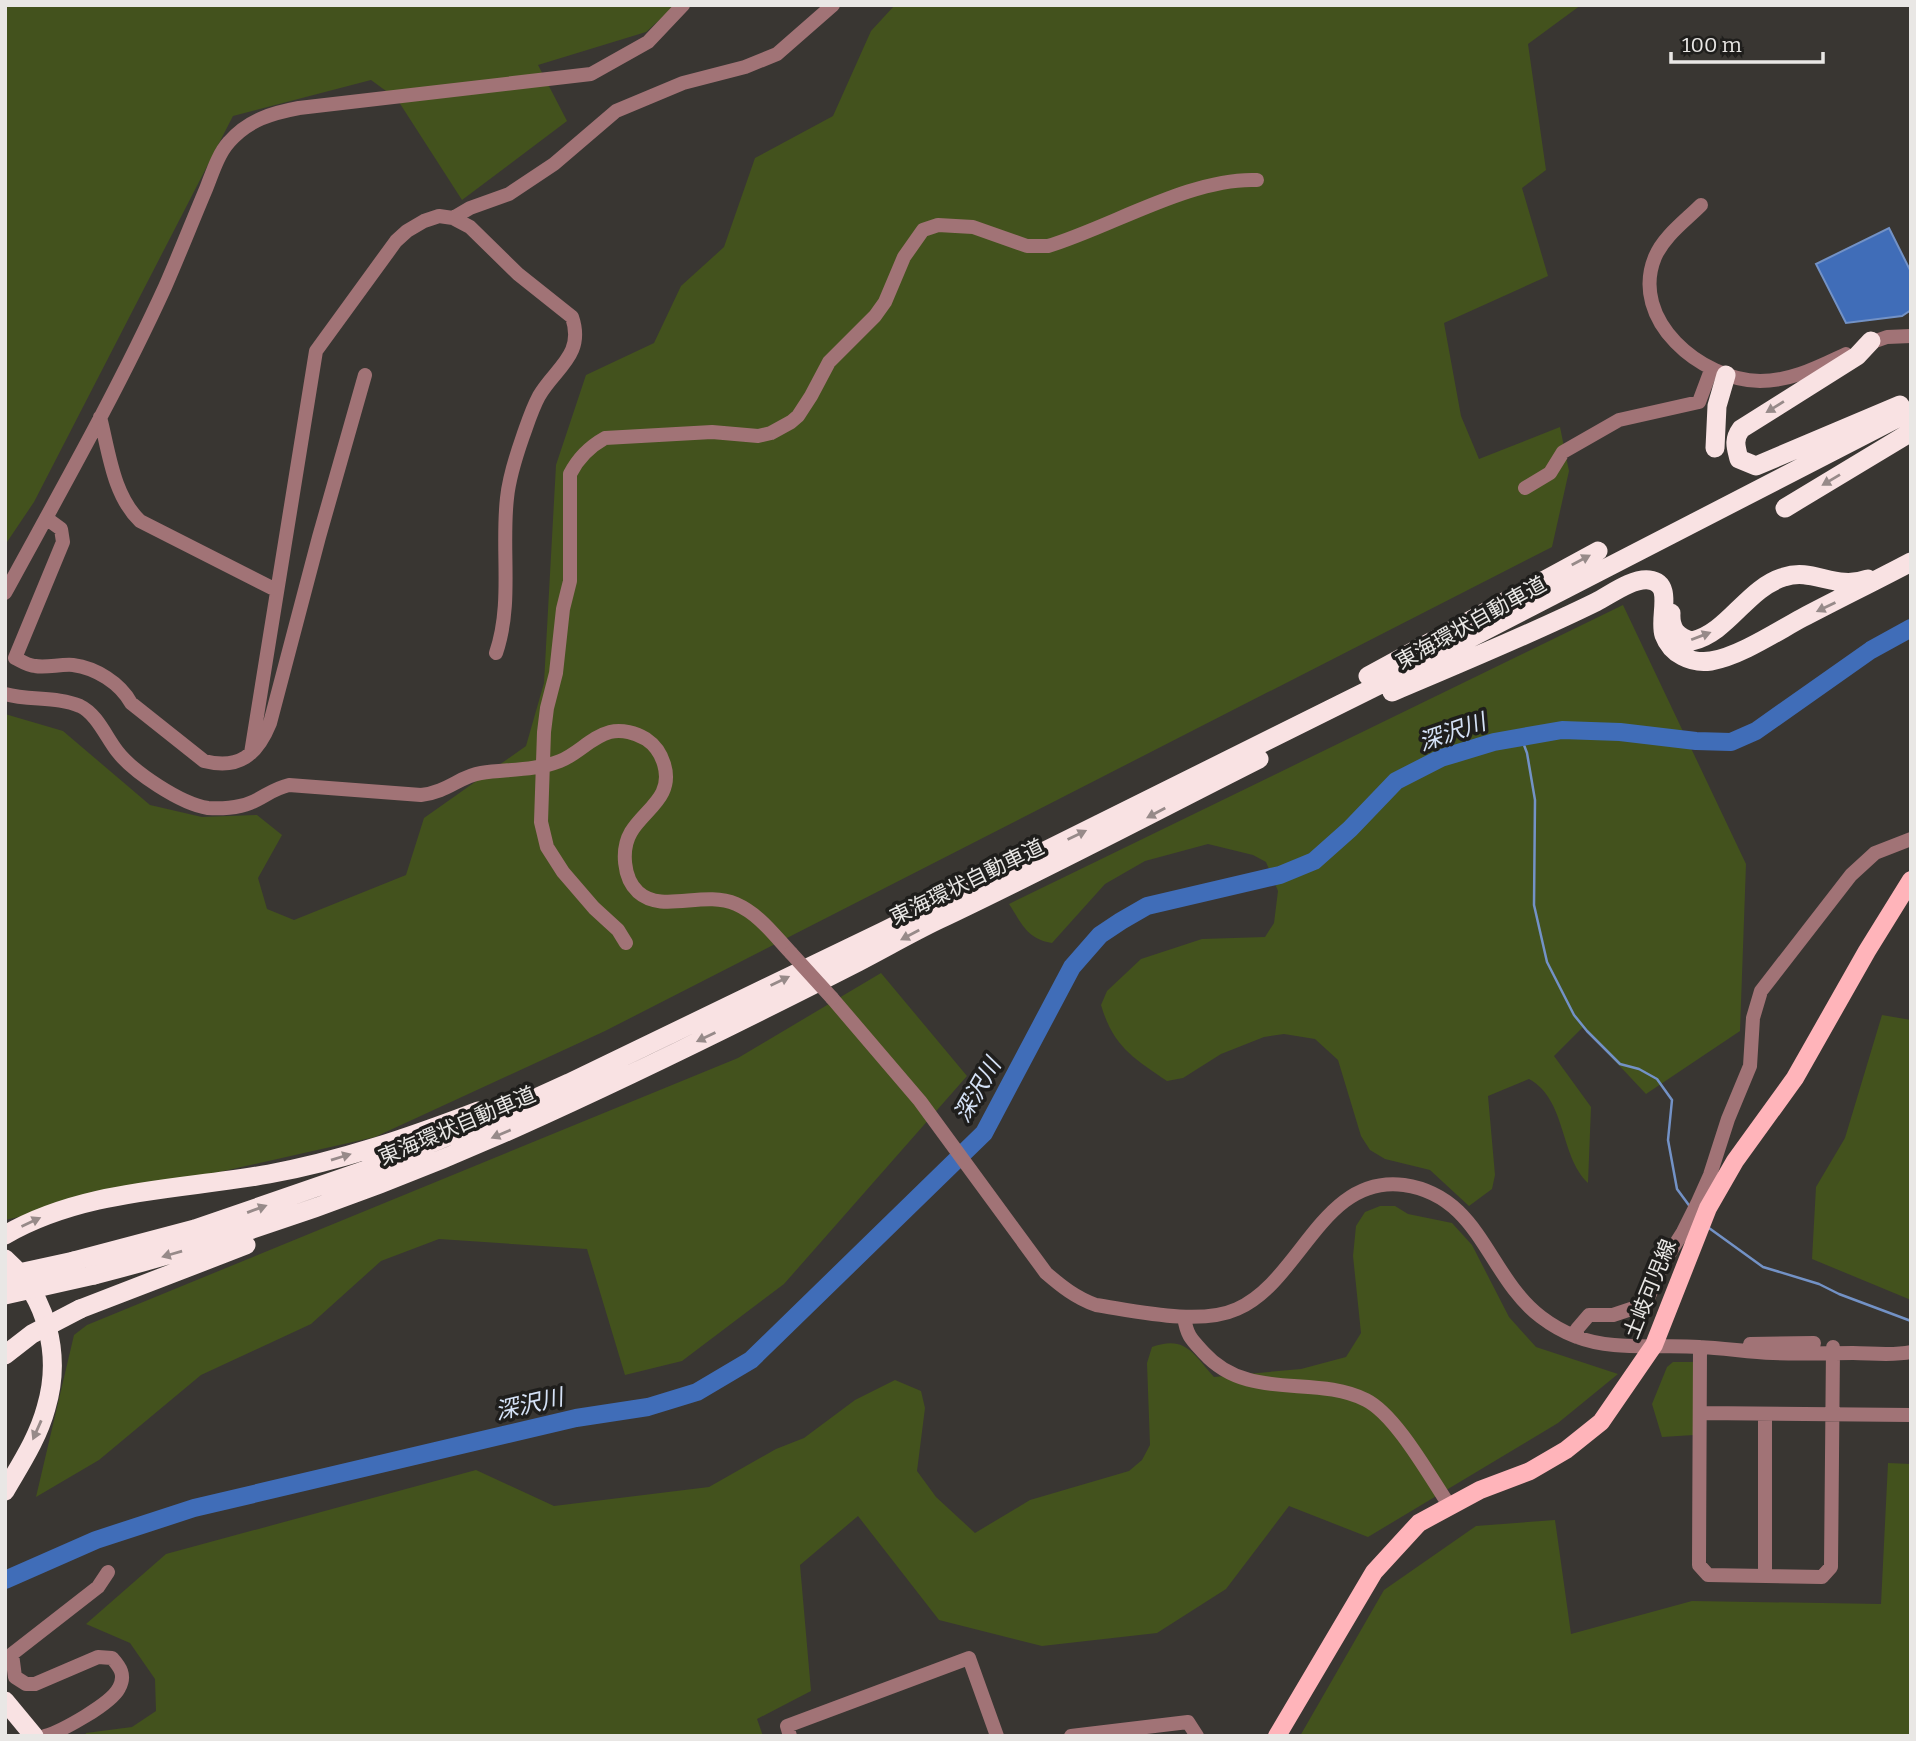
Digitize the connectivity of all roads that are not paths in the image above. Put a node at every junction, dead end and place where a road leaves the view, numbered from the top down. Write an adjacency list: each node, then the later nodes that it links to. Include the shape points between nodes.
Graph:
1 (683, 5): 12 (street, via 649,43 591,74 299,108 273,113 249,125 228,143 219,160 164,288)
2 (833, 5): 5 (street, via 777,54 683,83 616,111 554,164 509,194)
3 (1257, 180): 28 (street, via 1208,185 1048,246 1027,246 973,227 938,225 923,230 904,257 885,302 829,362 791,422 758,436 674,433 605,438 592,446 570,474 570,581 547,708)
4 (1701, 205): 8 (street, via 1664,242 1650,271 1649,290 1653,307 1671,337 1684,351)
5 (453, 218): 21 (street, via 424,221 396,241 316,351); 24 (street, via 470,227 572,317 576,327 574,346 540,394 517,452 507,498 506,609)
6 (1911, 337): 7 (street)
7 (1871, 341): 8 (street, via 1787,378 1757,381); 10 (highway, one-way to 10, via 1857,356 1741,429 1735,445 1739,459 1756,466)
8 (1719, 372): 15 (highway); 16 (street, via 1699,402 1619,420 1563,452 1550,473)
9 (366, 375): 27 (street, via 270,723)
10 (1911, 400)
11 (1911, 411): 29 (highway, 東海環状自動車道)
12 (100, 417): 18 (street); 21 (street, via 120,492 140,521)
13 (1911, 418): 25 (highway, 東海環状自動車道)
14 (1911, 432): 17 (highway, one-way to 17)
15 (1715, 448)
16 (1525, 488)
17 (1785, 508)
18 (46, 518): 22 (street); 27 (street, via 61,529 63,542 15,658 33,666 85,667 110,679 131,703 204,761 230,764)
19 (1598, 551): 29 (highway, one-way to 19)
20 (1909, 563): 23 (highway, one-way to 20, via 1671,625 1683,639 1692,641 1709,635 1767,585 1786,576 1851,583); 25 (highway, one-way to 25, via 1712,661 1691,660 1669,645 1661,621 1662,588 1656,582 1639,580)
21 (276, 590): 27 (street)
22 (5, 593)
23 (1677, 596)
24 (496, 653)
25 (1392, 692): 34 (highway, 東海環状自動車道, one-way to 34, via 758,1012 517,1127)
26 (5, 694): 28 (street, via 82,707 135,770 207,808 250,804 289,785 434,794 478,773)
27 (251, 753)
28 (542, 766): 32 (street, via 541,822 547,847 563,872); 41 (street, bridge, via 612,732 632,732 648,740 660,753 665,789 632,832 626,848 625,866 637,891 650,900 670,903 702,897 736,904 758,918 920,1101 1045,1273 1096,1305)
29 (1201, 773): 33 (highway, 東海環状自動車道, one-way to 29)
30 (1911, 839): 35 (street, via 1875,853 1851,875 1761,991 1753,1018 1750,1066 1728,1119)
31 (1911, 880): 35 (main road, 土岐可児線, via 1795,1078)
32 (626, 943)
33 (680, 1029): 36 (highway, one-way to 33, via 58,1211 126,1195 314,1165 450,1121); 39 (highway, 東海環状自動車道, one-way to 33, bridge, via 195,1229 363,1171 485,1121)
34 (426, 1165): 40 (highway, 東海環状自動車道, one-way to 40, bridge, via 232,1237); 48 (highway, bridge, via 335,1209 80,1309 32,1334)
35 (1702, 1206): 37 (main road, 土岐可児線)
36 (5, 1235)
37 (1689, 1236): 42 (street, via 1664,1262 1649,1296 1623,1312 1589,1315 1577,1329); 43 (main road, 土岐可児線)
38 (5, 1259): 53 (highway, one-way to 53, via 36,1297 48,1328 53,1364 46,1409)
39 (5, 1276)
40 (5, 1295)
41 (1184, 1317): 42 (street, via 1235,1311 1259,1298 1279,1280 1334,1209 1377,1186 1403,1185 1447,1200 1462,1213 1522,1300); 54 (street, via 1186,1333 1220,1370 1250,1381 1346,1393 1367,1400 1396,1428)
42 (1577, 1338): 43 (street, via 1614,1345)
43 (1654, 1345): 45 (street); 54 (main road, 土岐可児線, via 1601,1422 1566,1450 1530,1471)
44 (1911, 1346): 46 (street)
45 (1700, 1347): 46 (street, via 1771,1353); 49 (street)
46 (1833, 1348): 47 (street); 50 (street)
47 (1911, 1352)
48 (5, 1355)
49 (1701, 1413): 51 (street); 56 (street, via 1699,1565 1707,1575)
50 (1832, 1413): 51 (street); 52 (street); 56 (street, via 1831,1567 1822,1577)
51 (1765, 1414): 56 (street)
52 (1911, 1415)
53 (5, 1491)
54 (1449, 1505): 65 (main road, 土岐可児線, via 1419,1523 1374,1572)
55 (108, 1572): 60 (street, via 98,1587 12,1654 15,1676 26,1684 98,1657 112,1658 121,1667 119,1689 106,1701)
56 (1765, 1575)
57 (5, 1701): 59 (highway)
58 (5, 1714): 59 (highway)
59 (32, 1736)
60 (45, 1736)
61 (790, 1736): 62 (street, via 787,1727 969,1658)
62 (997, 1736)
63 (1072, 1736): 64 (street, via 1188,1722)
64 (1197, 1736)
65 (1277, 1736)

